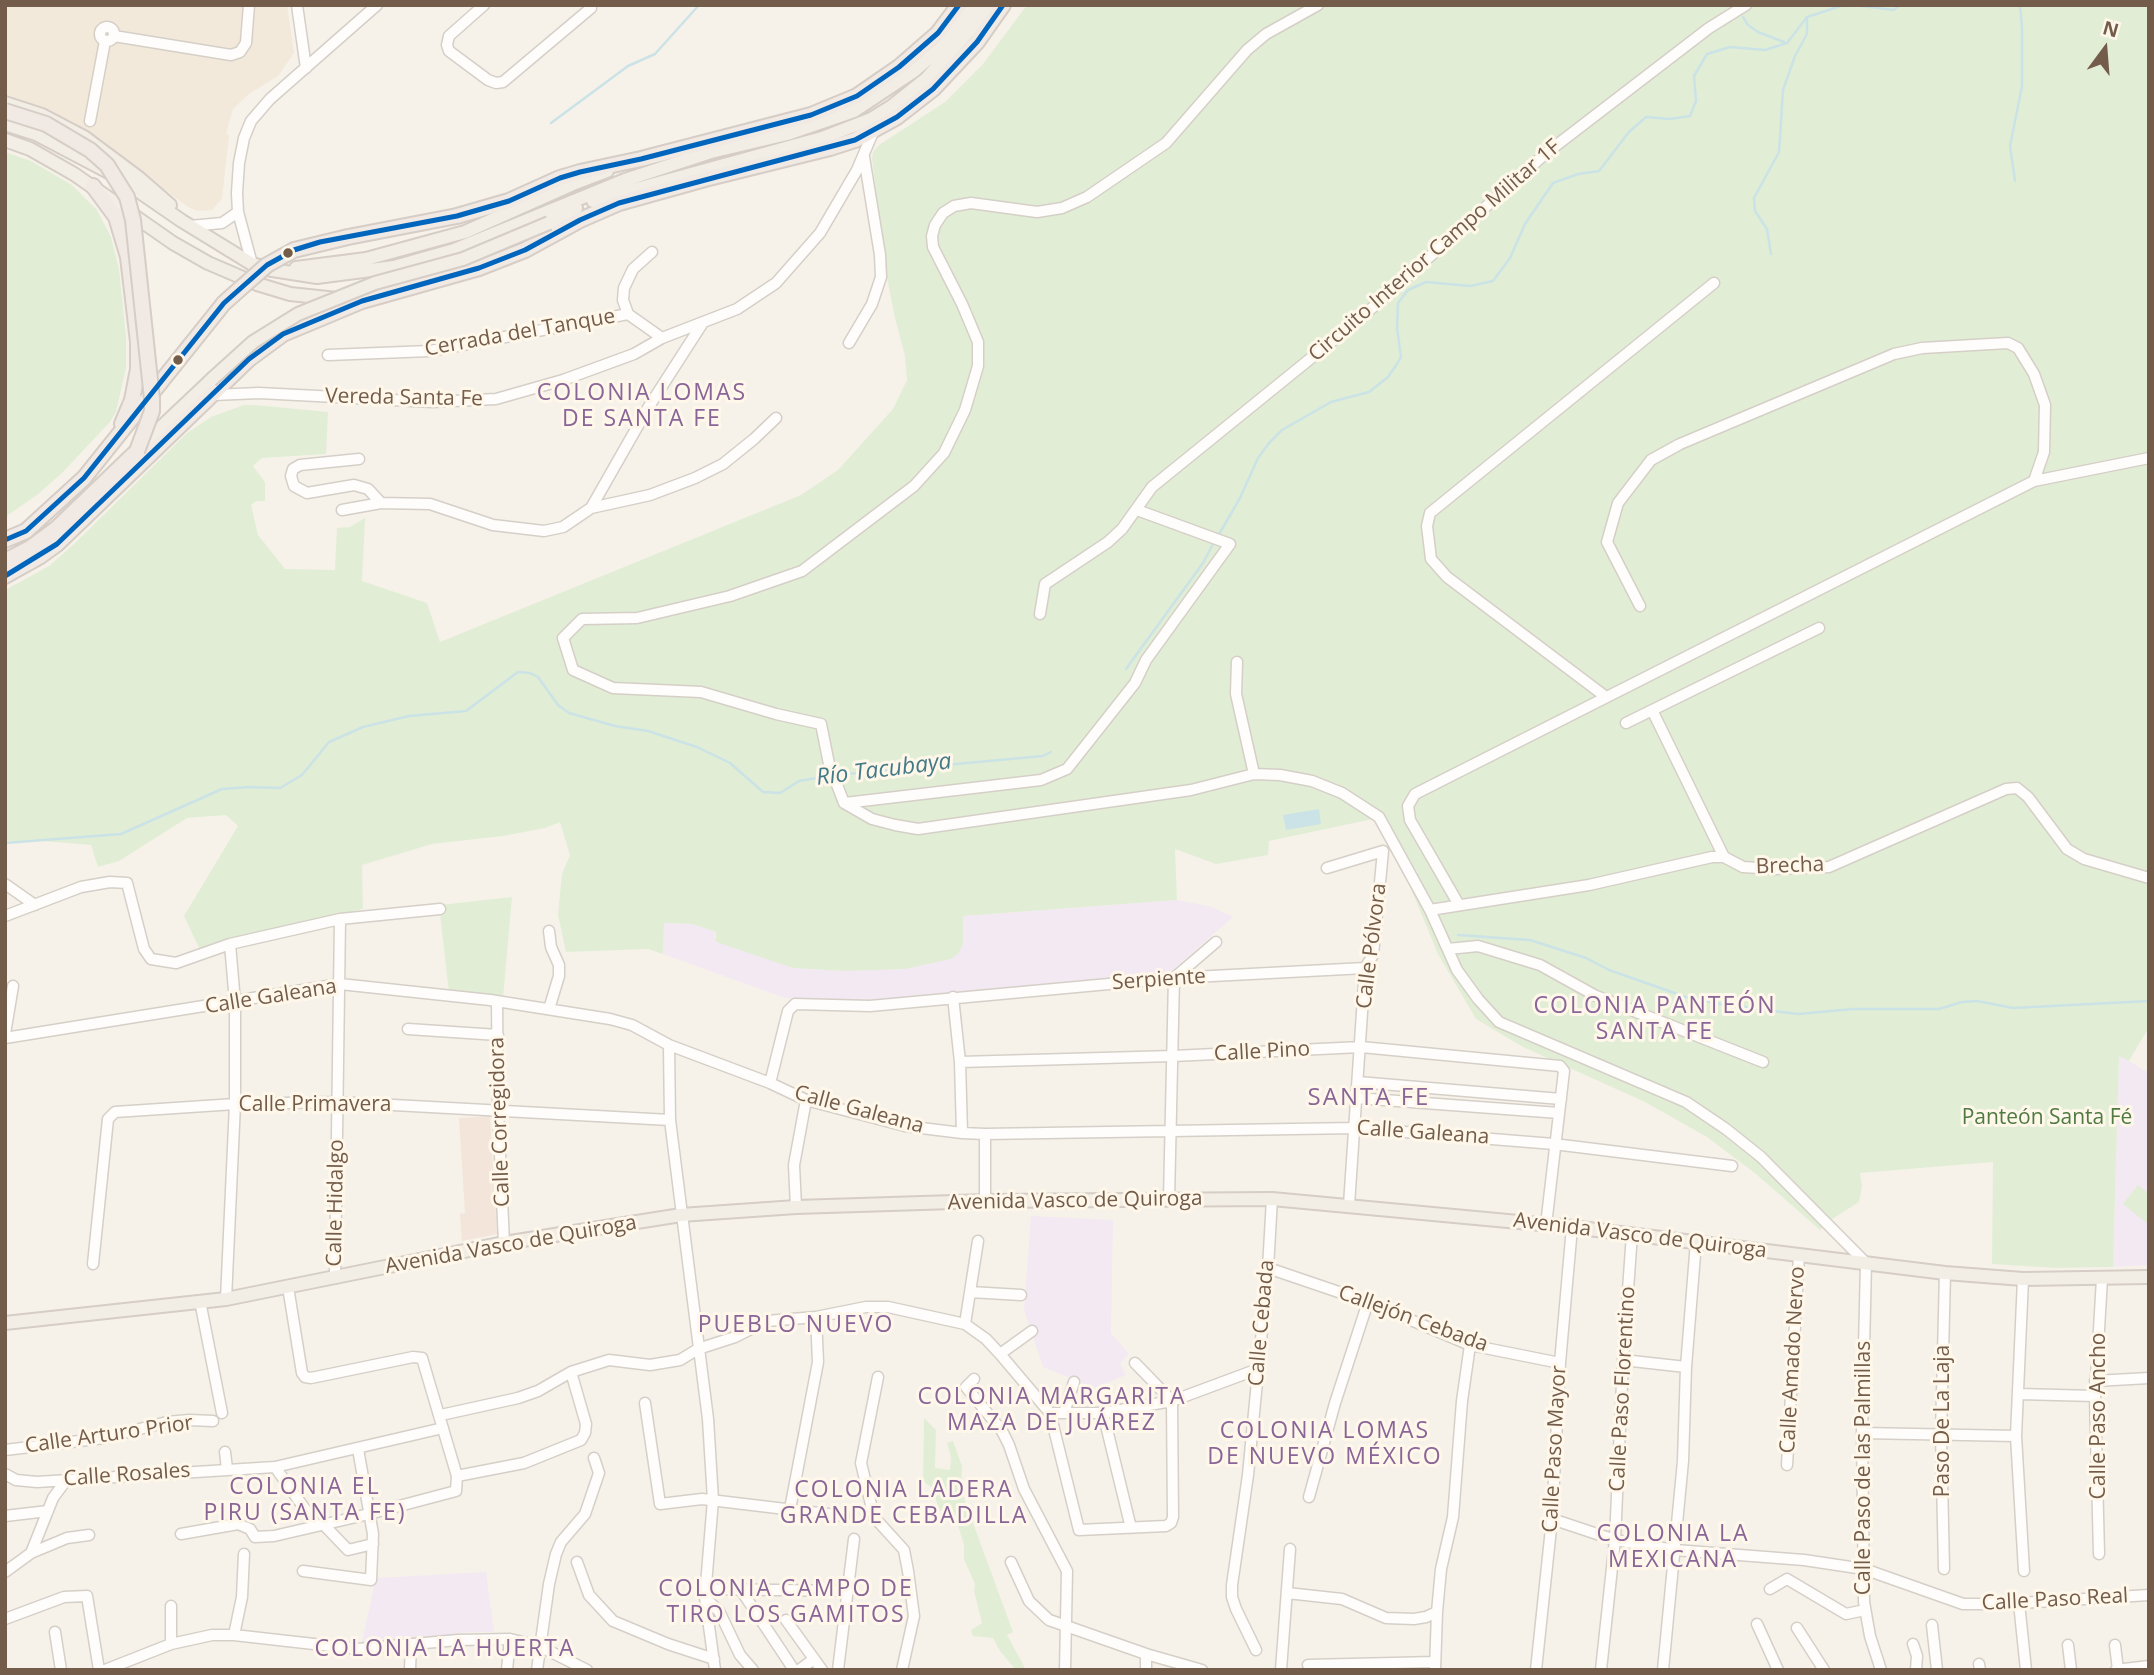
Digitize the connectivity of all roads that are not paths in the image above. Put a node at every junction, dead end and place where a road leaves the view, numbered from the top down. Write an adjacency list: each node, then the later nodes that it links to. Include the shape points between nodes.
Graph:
1 (249, 5): 15 (street, via 246,43 231,55 110,39)
2 (297, 5): 12 (street)
3 (377, 5): 12 (street)
4 (484, 5): 11 (street, via 449,36 447,45 449,51 496,83 503,82)
5 (959, 5): 20 (highway, via 938,33 857,96 811,115)
6 (975, 5): 26 (main road, via 944,45 854,111 625,180 454,250 394,267 317,277)
7 (988, 5): 37 (main road, bridge, via 926,79 871,119 822,138 603,197 464,259 375,283 298,314 253,342)
8 (1003, 5): 17 (highway, via 977,42 933,89)
9 (1318, 5): 56 (street, via 1266,34 1166,144 1087,197 1037,212 971,202 943,213 934,225 933,247 978,342 978,366 965,410 944,453 914,486 802,571 730,596 637,618 582,619 563,638 573,670 613,688 701,692 821,724 829,764)
10 (1746, 5): 44 (street, Circuito Interior Campo Militar 1F, via 1709,27 1545,154 1363,316 1152,486)
11 (592, 8)
12 (306, 68): 22 (street, via 251,121 239,163)
13 (5, 103): 23 (main road, via 42,115 84,137 169,204)
14 (5, 111): 37 (highway, bridge, via 46,124 90,150 107,165 127,197 152,398 152,411)
15 (90, 121)
16 (5, 124): 23 (main road, via 36,134 118,177)
17 (874, 130): 19 (street, Vereda Santa Fe); 28 (highway, via 830,148 601,209 525,250)
18 (5, 140): 21 (main road, via 42,155)
19 (864, 155): 30 (street, Vereda Santa Fe, via 832,212 776,283 737,309); 32 (street, via 881,277 872,304)
20 (640, 159): 26 (main road, via 464,232 366,259); 36 (highway, bridge, via 560,178 509,201 457,216 294,250 267,265 224,303)
21 (93, 186): 28 (main road, via 191,255 257,284 316,298); 36 (highway, via 116,216 128,257 138,342 137,382)
22 (237, 212): 23 (street, via 222,223); 25 (street)
23 (186, 224): 25 (main road)
24 (652, 253): 29 (street, via 633,270 624,288)
25 (252, 264): 26 (main road)
26 (266, 269)
27 (1714, 283): 52 (street, via 1430,513 1431,559 1447,577)
28 (383, 296): 34 (highway, via 273,340)
29 (628, 314): 31 (street, Cerrada del Tanque); 33 (street, Cerrada del Tanque, via 430,351)
30 (702, 324): 31 (street, Vereda Santa Fe); 42 (street)
31 (662, 338): 34 (street, Vereda Santa Fe, via 634,354 496,399 432,402)
32 (849, 343)
33 (328, 355)
34 (213, 395): 47 (highway, via 57,544)
35 (776, 418): 42 (street, via 723,464 695,478 650,495)
36 (116, 440): 45 (highway, via 84,478 26,531)
37 (137, 450): 46 (highway, via 57,528)
38 (359, 458): 41 (street, via 293,469 294,486 307,493 354,485 368,489)
39 (2149, 458): 40 (street)
40 (2034, 481): 48 (street, via 2044,452 2045,405 2018,348 2008,343 1894,354 1651,460 1618,503 1607,542); 52 (street)
41 (381, 503): 42 (street, via 430,504 493,525 544,531 563,527); 43 (street)
42 (591, 508)
43 (342, 510)
44 (1137, 510): 49 (street, Circuito Interior Campo Militar 1F, via 1108,542 1045,584); 56 (street, via 1230,544 1146,660 1135,683 1067,769 1041,780)
45 (5, 540)
46 (5, 561)
47 (5, 576)
48 (1640, 606)
49 (1040, 614)
50 (1819, 628): 53 (street)
51 (1237, 662): 55 (street, via 1236,694)
52 (1606, 697): 62 (street, via 1415,794 1408,806 1410,820)
53 (1652, 710): 54 (street); 57 (street)
54 (1626, 723)
55 (1254, 774): 56 (street, via 1191,790 918,829 872,819); 64 (street, via 1311,781 1342,793 1379,817)
56 (844, 803)
57 (1724, 857): 59 (street, Brecha, via 1743,867 1829,867 1986,797 2017,788 2067,849 2084,859); 62 (street, Brecha)
58 (1327, 869): 71 (street, Calle Pólvora, via 1383,851 1373,956)
59 (2149, 878)
60 (5, 884): 61 (street)
61 (35, 905): 65 (street); 69 (street, via 81,887 127,883 144,950 151,959 176,962)
62 (1459, 905): 64 (street, Brecha)
63 (440, 909): 66 (street)
64 (1430, 910): 70 (street)
65 (5, 916)
66 (340, 919): 69 (street); 73 (street, Calle Hidalgo)
67 (549, 931): 78 (street, via 559,976)
68 (1216, 942): 72 (street)
69 (230, 944): 77 (street)
70 (1448, 949): 86 (street, via 1478,946 1541,965 1596,996); 118 (street, via 1457,970 1499,1022 1686,1102 1761,1157)
71 (1365, 968): 72 (street, Serpiente); 83 (street, Calle Pólvora)
72 (1174, 978): 75 (street, Serpiente); 84 (street)
73 (340, 984): 76 (street, Calle Galeana); 77 (street, Calle Galeana); 93 (street, Calle Hidalgo)
74 (13, 986): 81 (street)
75 (953, 997): 85 (street); 88 (street, Serpiente, via 870,1006 795,1004 788,1011)
76 (497, 1001): 78 (street, Calle Galeana); 80 (street, Calle Corregidora)
77 (235, 1002): 81 (street, Calle Galeana); 94 (street)
78 (549, 1009): 82 (street, Calle Galeana, via 632,1025)
79 (408, 1029): 80 (street)
80 (498, 1035): 96 (street, Calle Corregidora)
81 (5, 1036)
82 (670, 1045): 88 (street, Calle Galeana); 98 (street)
83 (1361, 1047): 84 (street, Calle Pino); 87 (street, Calle Pólvora); 91 (street, Calle Pino, via 1563,1068)
84 (1173, 1056): 85 (street, Calle Pino); 100 (street)
85 (960, 1062): 101 (street)
86 (1763, 1062)
87 (1358, 1082): 89 (street); 90 (street, Calle Pólvora)
88 (770, 1083): 92 (street, Calle Galeana)
89 (1472, 1092): 91 (street); 95 (street)
90 (1357, 1098): 95 (street); 99 (street, Calle Pólvora)
91 (1561, 1099): 97 (street)
92 (806, 1100): 101 (street, Calle Galeana, via 905,1126); 109 (street, via 794,1165)
93 (338, 1102): 94 (street, Calle Primavera); 96 (street, Calle Primavera); 123 (street, Calle Hidalgo)
94 (235, 1104): 119 (street, Calle Primavera, via 115,1112 108,1119); 129 (street)
95 (1471, 1107): 97 (street)
96 (498, 1110): 98 (street, Calle Primavera); 116 (street, Calle Corregidora)
97 (1559, 1113): 103 (street)
98 (670, 1120): 110 (street)
99 (1355, 1128): 100 (street, Calle Galeana); 103 (street, Calle Galeana); 108 (street, Calle Pólvora)
100 (1170, 1132): 102 (street, Calle Galeana); 105 (street)
101 (962, 1133): 102 (street, Calle Galeana)
102 (985, 1134): 107 (street)
103 (1555, 1144): 104 (street, Calle Galeana); 111 (street)
104 (1732, 1166)
105 (1169, 1199): 106 (main road, Avenida Vasco de Quiroga); 107 (main road, Avenida Vasco de Quiroga)
106 (1272, 1199): 108 (main road, Avenida Vasco de Quiroga); 120 (street, Calle Cebada)
107 (985, 1201): 109 (main road, Avenida Vasco de Quiroga)
108 (1349, 1205): 111 (main road, Avenida Vasco de Quiroga)
109 (796, 1206): 110 (main road, Avenida Vasco de Quiroga)
110 (681, 1215): 116 (main road, Avenida Vasco de Quiroga); 137 (street)
111 (1545, 1225): 112 (main road, Avenida Vasco de Quiroga)
112 (1572, 1227): 113 (main road, Avenida Vasco de Quiroga); 141 (street, Calle Paso Mayor)
113 (1632, 1234): 115 (main road, Avenida Vasco de Quiroga); 139 (street, Calle Paso Florentino)
114 (978, 1241): 127 (street)
115 (1696, 1242): 117 (main road, Avenida Vasco de Quiroga); 142 (street)
116 (504, 1243): 123 (main road, Avenida Vasco de Quiroga)
117 (1799, 1255): 118 (main road, Avenida Vasco de Quiroga); 166 (street, Calle Amado Nervo)
118 (1866, 1263): 121 (main road, Avenida Vasco de Quiroga); 159 (street, Calle Paso de las Palmillas)
119 (93, 1264)
120 (1268, 1268): 131 (street, Callejón Cebada); 143 (street, Calle Cebada)
121 (1945, 1273): 124 (main road, Avenida Vasco de Quiroga); 160 (street, Paso De La Laja)
122 (2149, 1277): 125 (main road, Avenida Vasco de Quiroga)
123 (335, 1278): 126 (main road, Avenida Vasco de Quiroga)
124 (2023, 1279): 125 (main road, Avenida Vasco de Quiroga); 150 (street)
125 (2102, 1279): 148 (street, Calle Paso Ancho)
126 (288, 1287): 129 (main road, Avenida Vasco de Quiroga); 157 (street, via 305,1377 420,1356)
127 (970, 1292): 128 (street); 134 (street)
128 (1021, 1294)
129 (226, 1299): 130 (main road, Avenida Vasco de Quiroga)
130 (200, 1301): 133 (main road, Avenida Vasco de Quiroga); 163 (street, Calle Arturo Prior, via 218,1417)
131 (1368, 1302): 136 (street, Callejón Cebada); 172 (street)
132 (816, 1317): 134 (street, via 877,1307); 137 (street, via 767,1321); 174 (street, via 818,1362)
133 (5, 1322)
134 (965, 1324): 138 (street)
135 (1031, 1331): 138 (street)
136 (1469, 1345): 141 (street, Callejón Cebada); 208 (street, via 1453,1517)
137 (698, 1349): 144 (street, via 666,1364 609,1360); 173 (street)
138 (1000, 1354): 154 (street)
139 (1623, 1360): 142 (street); 185 (street, Calle Paso Florentino)
140 (1135, 1363): 152 (street)
141 (1560, 1363): 179 (street, Calle Paso Mayor)
142 (1686, 1367): 188 (street)
143 (1258, 1369): 152 (street); 224 (street, Calle Cebada, via 1232,1597)
144 (571, 1372): 157 (street, via 518,1398); 170 (street, via 586,1424 581,1440 524,1462)
145 (878, 1377): 242 (street, via 861,1463 874,1517 904,1550 914,1616)
146 (2149, 1378): 148 (street)
147 (975, 1379): 212 (street, via 966,1387 1002,1431 1024,1489 1067,1571)
148 (2095, 1381): 151 (street, Calle Paso Ancho)
149 (1074, 1382): 155 (street)
150 (2019, 1394): 151 (street); 161 (street)
151 (2095, 1396): 191 (street, Calle Paso Ancho)
152 (1172, 1401): 156 (street); 181 (street, via 1171,1523)
153 (645, 1403): 173 (street, via 660,1504)
154 (1049, 1413): 155 (street); 181 (street, via 1079,1530)
155 (1064, 1413): 156 (street)
156 (1103, 1413): 181 (street)
157 (441, 1415): 158 (street)
158 (443, 1428): 162 (street, Calle Rosales); 170 (street)
159 (1863, 1433): 160 (street); 194 (street, Calle Paso de las Palmillas)
160 (1941, 1434): 161 (street); 195 (street, Paso De La Laja)
161 (2016, 1436): 197 (street)
162 (358, 1449): 167 (street, Calle Rosales); 176 (street)
163 (5, 1450)
164 (225, 1452): 168 (street)
165 (594, 1458): 223 (street, via 599,1474 585,1514 556,1554)
166 (1787, 1465)
167 (275, 1467): 168 (street, Calle Rosales); 180 (street)
168 (227, 1469): 171 (street, Calle Rosales)
169 (5, 1474): 171 (street, Calle Rosales, via 37,1482)
170 (457, 1476): 176 (street, via 458,1486 452,1493)
171 (67, 1479): 175 (street)
172 (1309, 1497)
173 (713, 1500): 174 (street); 202 (street)
174 (790, 1509): 178 (street)
175 (48, 1511): 177 (street); 189 (street)
176 (369, 1514): 180 (street); 186 (street)
177 (5, 1516)
178 (844, 1516)
179 (1552, 1519): 185 (street, Calle Paso Real); 247 (street, Calle Paso Mayor)
180 (320, 1525): 182 (street, via 274,1536 255,1537 238,1524); 186 (street, via 348,1550)
181 (1131, 1528)
182 (181, 1534)
183 (89, 1535): 189 (street, via 66,1538)
184 (854, 1539): 201 (street)
185 (1615, 1540): 188 (street, Calle Paso Real); 248 (street, Calle Paso Florentino)
186 (373, 1544): 196 (street, via 371,1580)
187 (1290, 1549): 203 (street)
188 (1675, 1550): 194 (street, Calle Paso Real); 249 (street)
189 (32, 1553): 198 (street)
190 (244, 1554): 216 (street)
191 (2099, 1554)
192 (577, 1562): 227 (street, via 589,1595 613,1620)
193 (1011, 1562): 212 (street, via 1036,1610 1049,1620)
194 (1864, 1569): 205 (street, Calle Paso Real, via 1963,1604); 207 (street, Calle Paso de las Palmillas)
195 (1944, 1569)
196 (303, 1571)
197 (2024, 1571)
198 (5, 1572)
199 (1770, 1589): 207 (street, via 1787,1580 1846,1614)
200 (741, 1590): 201 (street); 202 (street); 239 (street)
201 (848, 1591): 241 (street)
202 (705, 1593): 227 (street); 238 (street)
203 (1287, 1593): 208 (street, via 1342,1599 1386,1618 1414,1619); 246 (street)
204 (2149, 1595): 205 (street, Calle Paso Real)
205 (2019, 1603): 255 (street)
206 (171, 1606): 218 (street)
207 (1865, 1610): 252 (street, Calle Paso de las Palmillas)
208 (1437, 1612): 229 (street)
209 (5, 1619): 232 (street, via 64,1597 87,1596)
210 (786, 1620): 226 (street)
211 (1757, 1624): 250 (street)
212 (1068, 1625): 225 (street); 243 (street)
213 (1932, 1625): 254 (street)
214 (1797, 1628): 251 (street)
215 (55, 1632): 231 (street)
216 (234, 1635): 218 (street); 219 (street, via 358,1649)
217 (510, 1639): 219 (street); 223 (street); 235 (street)
218 (171, 1644): 233 (street)
219 (411, 1644): 234 (street)
220 (1913, 1644): 253 (street)
221 (2068, 1645): 256 (street)
222 (2115, 1645): 257 (street)
223 (539, 1646): 236 (street); 237 (street)
224 (1256, 1650)
225 (1146, 1654): 244 (street); 245 (street)
226 (814, 1659): 239 (street); 240 (street)
227 (714, 1664)
228 (1308, 1665): 229 (street)
229 (1435, 1666)
230 (2149, 1666): 257 (street)
231 (61, 1670)
232 (99, 1670)
233 (105, 1670)
234 (410, 1670)
235 (508, 1670)
236 (537, 1670)
237 (587, 1670)
238 (753, 1670)
239 (796, 1670)
240 (822, 1670)
241 (838, 1670)
242 (902, 1670)
243 (1065, 1670)
244 (1146, 1670)
245 (1202, 1670)
246 (1282, 1670)
247 (1536, 1670)
248 (1601, 1670)
249 (1663, 1670)
250 (1778, 1670)
251 (1824, 1670)
252 (1881, 1670)
253 (1916, 1670)
254 (1937, 1670)
255 (2026, 1670)
256 (2071, 1670)
257 (2117, 1670)

